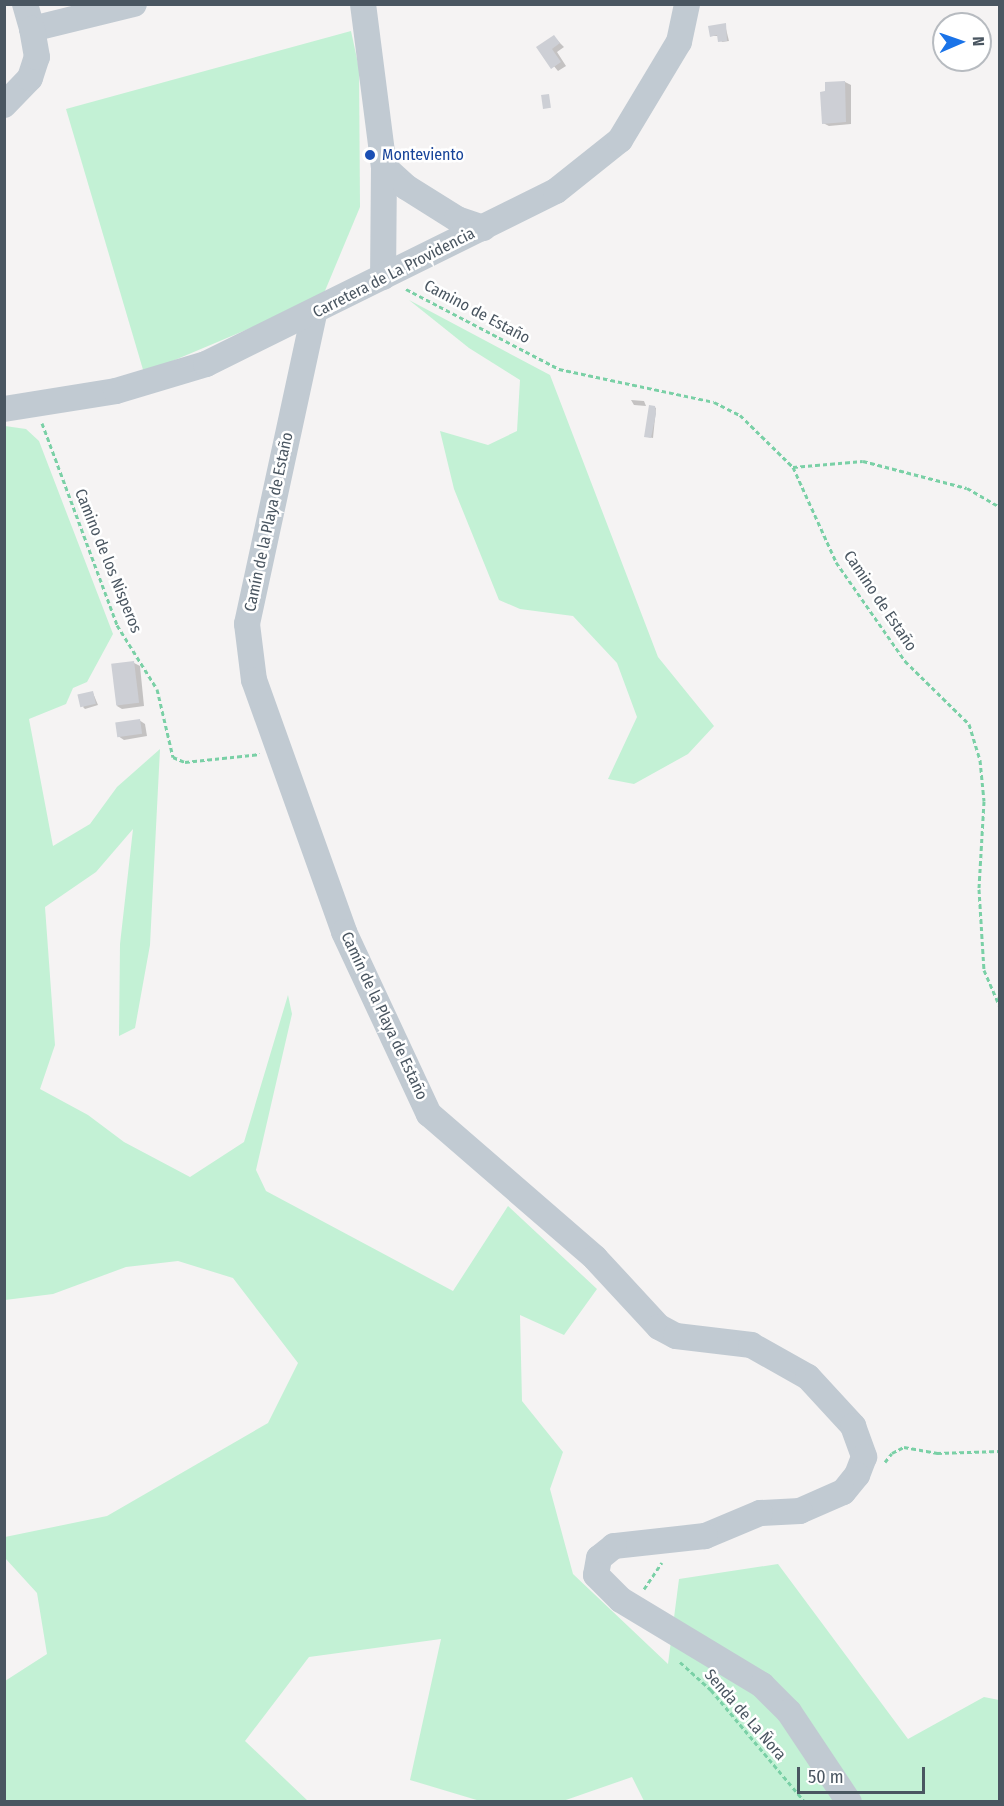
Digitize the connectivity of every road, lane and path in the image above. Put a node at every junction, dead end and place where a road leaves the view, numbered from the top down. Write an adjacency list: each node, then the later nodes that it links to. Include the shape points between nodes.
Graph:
1 (26, 4): 5 (street)
2 (134, 4): 5 (street)
3 (363, 4): 7 (street)
4 (687, 4): 8 (street, Carretera de La Providencia, via 679,42 620,140 556,191)
5 (32, 29): 6 (street, via 37,57 30,78)
6 (4, 105)
7 (384, 167): 8 (street, via 406,187 457,219); 9 (street)
8 (483, 228): 9 (street, Carretera de La Providencia)
9 (383, 277): 10 (street, Carretera de La Providencia); 13 (path, Camino de Estaño, via 559,369 714,402 740,415)
10 (314, 314): 11 (street, Carretera de La Providencia, via 206,364 116,391); 15 (street, Camín de la Playa de Estaño, via 247,624 254,680)
11 (35, 404): 12 (street, Carretera de La Providencia); 15 (path, Camino de los Nisperos, via 117,625 157,689 173,757 185,762)
12 (4, 409)
13 (793, 468): 14 (path, via 863,461 967,488); 16 (path, Camino de Estaño, via 836,562 905,661 969,724 980,760 984,801 979,889 984,970)
14 (999, 507)
15 (280, 751): 20 (street, Camín de la Playa de Estaño, via 344,932 429,1114 595,1258 659,1327 676,1336 751,1345 808,1377 853,1426 864,1457 857,1475 843,1492 800,1511 760,1513 705,1536 614,1546 599,1558 596,1575)
16 (999, 1007)
17 (999, 1451): 18 (path, via 937,1453 904,1447 892,1453)
18 (881, 1466)
19 (663, 1561): 20 (path, via 652,1573)
20 (635, 1608): 23 (street, via 762,1684 789,1712)
21 (677, 1659): 22 (path, Senda de La Ñora, via 711,1690)
22 (805, 1802)
23 (849, 1802)

